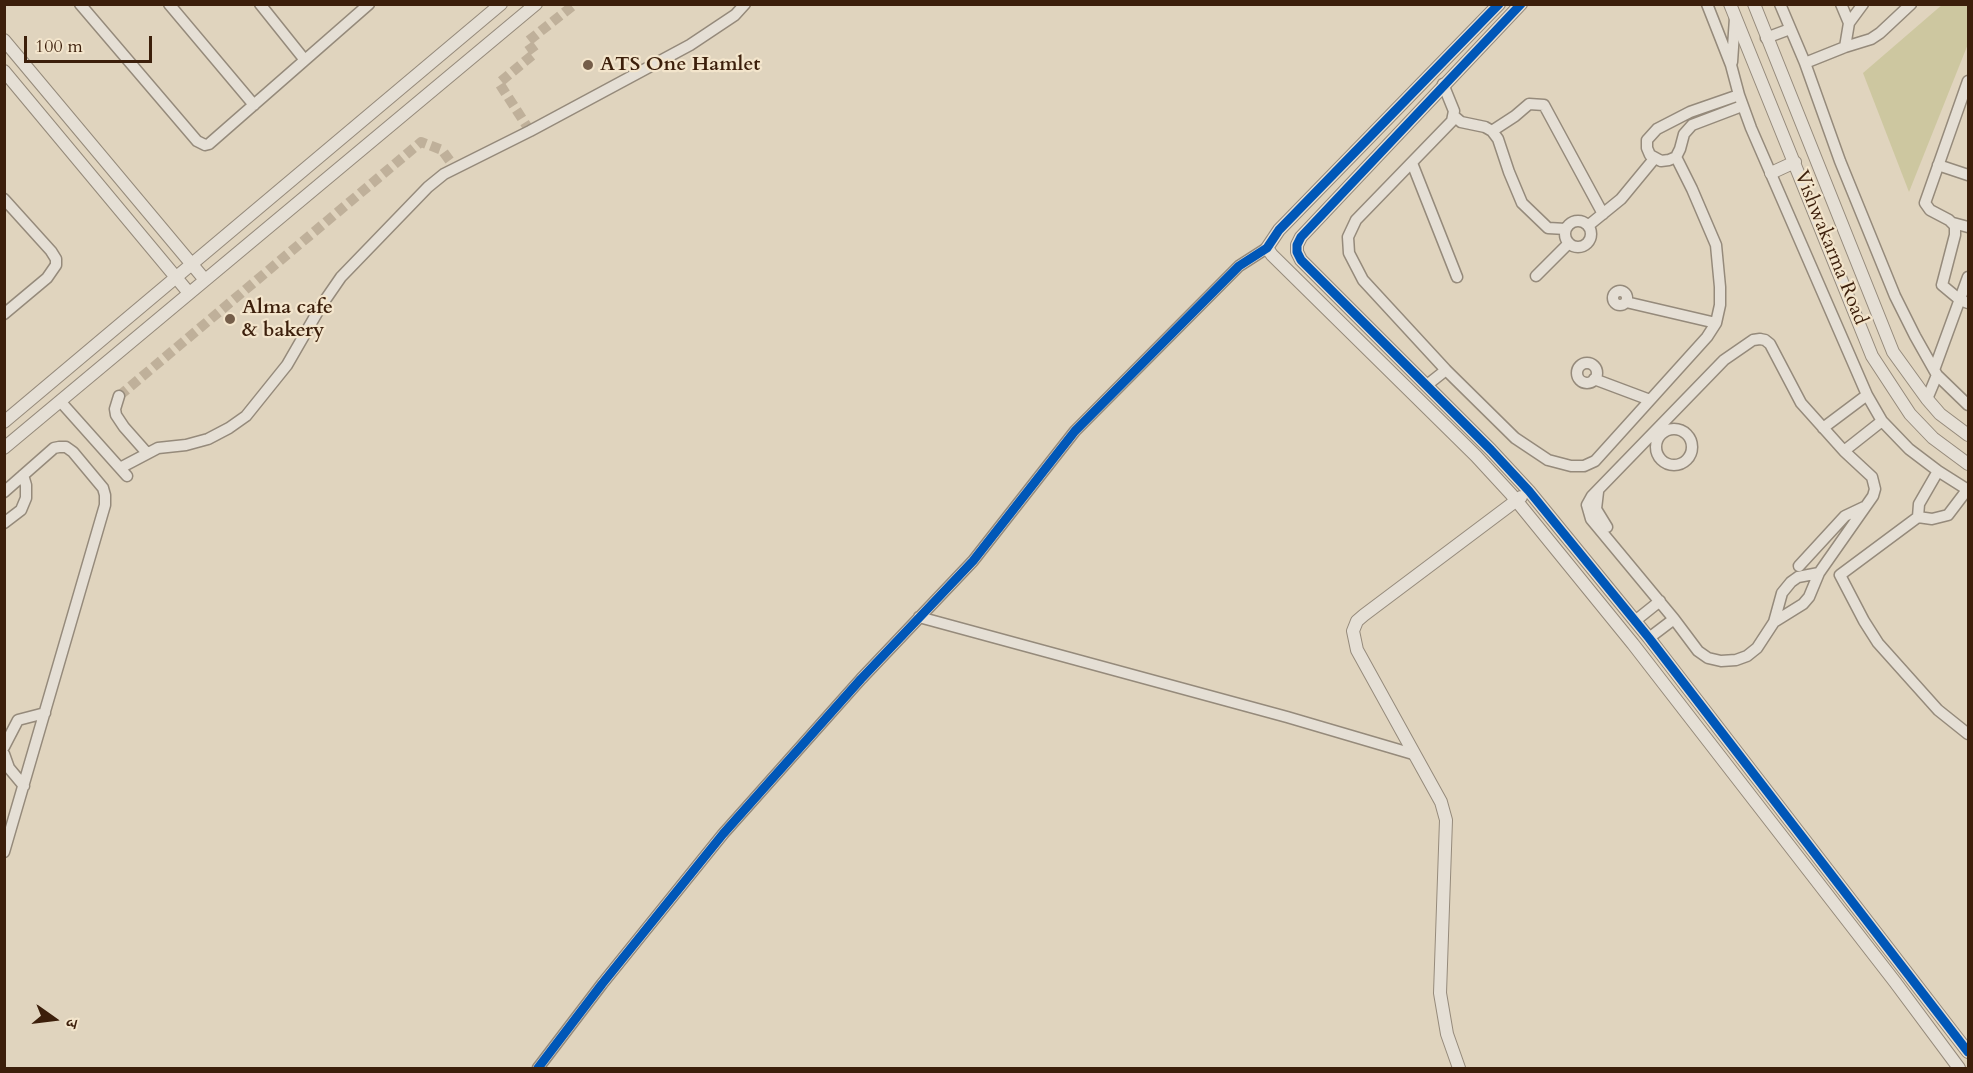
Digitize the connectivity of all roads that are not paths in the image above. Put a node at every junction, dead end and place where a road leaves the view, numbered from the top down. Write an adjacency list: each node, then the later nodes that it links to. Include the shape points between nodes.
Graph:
1 (80, 4): 30 (street, via 201,144 209,144)
2 (169, 4): 30 (street)
3 (369, 4): 23 (street)
4 (501, 4): 48 (street)
5 (536, 4): 53 (street)
6 (746, 4): 77 (street, via 690,45 444,174 340,277 287,365 246,416 208,439)
7 (1499, 4): 47 (street, via 1279,230)
8 (1521, 4): 28 (street)
9 (1707, 4): 25 (street)
10 (1730, 4): 17 (street, Vishwakarma Road)
11 (1754, 4): 20 (street, Vishwakarma Road)
12 (1780, 4): 19 (street)
13 (1841, 4): 18 (street)
14 (1863, 4): 18 (street)
15 (1911, 4): 22 (street, via 1871,39)
16 (265, 7): 23 (street)
17 (1735, 18): 25 (street); 35 (street, Vishwakarma Road)
18 (1849, 23): 22 (street)
19 (1790, 29): 20 (street); 24 (street)
20 (1766, 38): 65 (street, Vishwakarma Road, via 1893,352)
21 (4, 40): 48 (street)
22 (1845, 47): 24 (street)
23 (304, 59): 30 (street)
24 (1805, 63): 60 (street, via 1840,161 1896,296)
25 (1731, 65): 29 (street)
26 (4, 71): 52 (street)
27 (1968, 81): 37 (street)
28 (1443, 84): 31 (street); 62 (street, via 1297,245 1301,260)
29 (1741, 100): 33 (street, via 1692,124); 34 (street, via 1690,112 1657,129 1647,140); 38 (street)
30 (254, 105)
31 (1454, 116): 32 (street, via 1461,122); 36 (street)
32 (1492, 131): 41 (street, via 1529,104 1544,105); 45 (street, via 1522,203 1548,228)
33 (1676, 157): 34 (street); 58 (street, via 1716,245 1720,287)
34 (1654, 159): 41 (street, via 1624,196)
35 (1795, 162): 38 (street); 78 (street, Vishwakarma Road, via 1882,374 1910,414 1933,438)
36 (1412, 163): 50 (street); 59 (street, via 1356,220 1347,243 1354,267 1363,280)
37 (1938, 165): 39 (street); 42 (street, via 1925,203)
38 (1771, 173): 63 (street)
39 (1968, 175)
40 (4, 199): 57 (street, via 56,259 47,278)
41 (1603, 213): 43 (street)
42 (1953, 223): 44 (street); 56 (street, via 1956,230 1942,285)
43 (1589, 225): 45 (street, via 1576,220); 46 (street, via 1592,232 1587,244 1579,247)
44 (1968, 227)
45 (1566, 229): 46 (street)
46 (1569, 243): 49 (street)
47 (1267, 248): 86 (street, via 1476,456); 93 (street, via 1239,266 1075,431 997,533)
48 (191, 264): 52 (street); 53 (street)
49 (1536, 276)
50 (1456, 277)
51 (1968, 277): 56 (street)
52 (176, 278): 54 (street); 70 (street)
53 (205, 280): 54 (street)
54 (189, 293): 67 (street)
55 (1626, 302): 58 (street)
56 (1964, 302): 60 (street)
57 (4, 314)
58 (1716, 323): 66 (street)
59 (1446, 369): 62 (street); 66 (street, via 1515,438 1548,460 1571,466 1595,461)
60 (1935, 373): 65 (street); 68 (street)
61 (1594, 379): 66 (street)
62 (1426, 385): 83 (street)
63 (1867, 395): 69 (street); 72 (street)
64 (119, 396): 77 (street, via 116,415)
65 (1926, 399): 73 (street, Vishwakarma Road)
66 (1650, 400)
67 (60, 401): 75 (street); 77 (street, via 123,472)
68 (1968, 405)
69 (1882, 421): 76 (street); 79 (street)
70 (4, 422)
71 (1668, 425): 72 (street, via 1724,360 1760,339 1770,344 1801,403); 74 (street); 74 (street, via 1689,437 1692,447 1686,461 1667,464)
72 (1823, 428): 76 (street)
73 (1968, 434)
74 (1651, 442): 81 (street)
75 (4, 448)
76 (1844, 452): 85 (street, via 1875,483 1873,496)
77 (147, 453)
78 (1968, 464)
79 (1938, 471): 82 (street); 87 (street, via 1919,504)
80 (23, 475): 84 (street); 88 (street, via 26,498 21,510); 98 (street, via 54,448 66,447 105,495)
81 (1598, 490): 89 (street, via 1596,509 1600,519); 92 (street, via 1587,505 1591,519)
82 (1968, 490): 87 (street, via 1948,515)
83 (1529, 491): 86 (street); 95 (street)
84 (4, 492)
85 (1866, 505): 90 (street, via 1845,516); 91 (street)
86 (1510, 506): 102 (street, via 1364,615 1353,631 1357,650); 109 (street, via 1633,644)
87 (1918, 517): 99 (street, via 1840,575 1884,651 1938,710)
88 (4, 524)
89 (1622, 545)
90 (1799, 566)
91 (1819, 573): 96 (street, via 1803,604); 96 (street, via 1791,582 1782,593)
92 (1660, 601): 94 (street); 95 (street)
93 (919, 617): 102 (street); 107 (street, via 723,834)
94 (1674, 619): 96 (street, via 1698,651 1722,661 1747,656); 97 (street)
95 (1635, 621): 97 (street)
96 (1774, 622)
97 (1649, 638): 106 (street)
98 (45, 713): 100 (street, via 18,720); 103 (street)
99 (1968, 734)
100 (4, 747)
101 (4, 754): 103 (street, via 9,768)
102 (1413, 754): 108 (street, via 1441,802 1446,820 1440,993 1447,1034)
103 (24, 786): 104 (street)
104 (6, 838): 105 (street)
105 (4, 852)
106 (1968, 1052)
107 (538, 1068)
108 (1459, 1068)
109 (1959, 1068)

